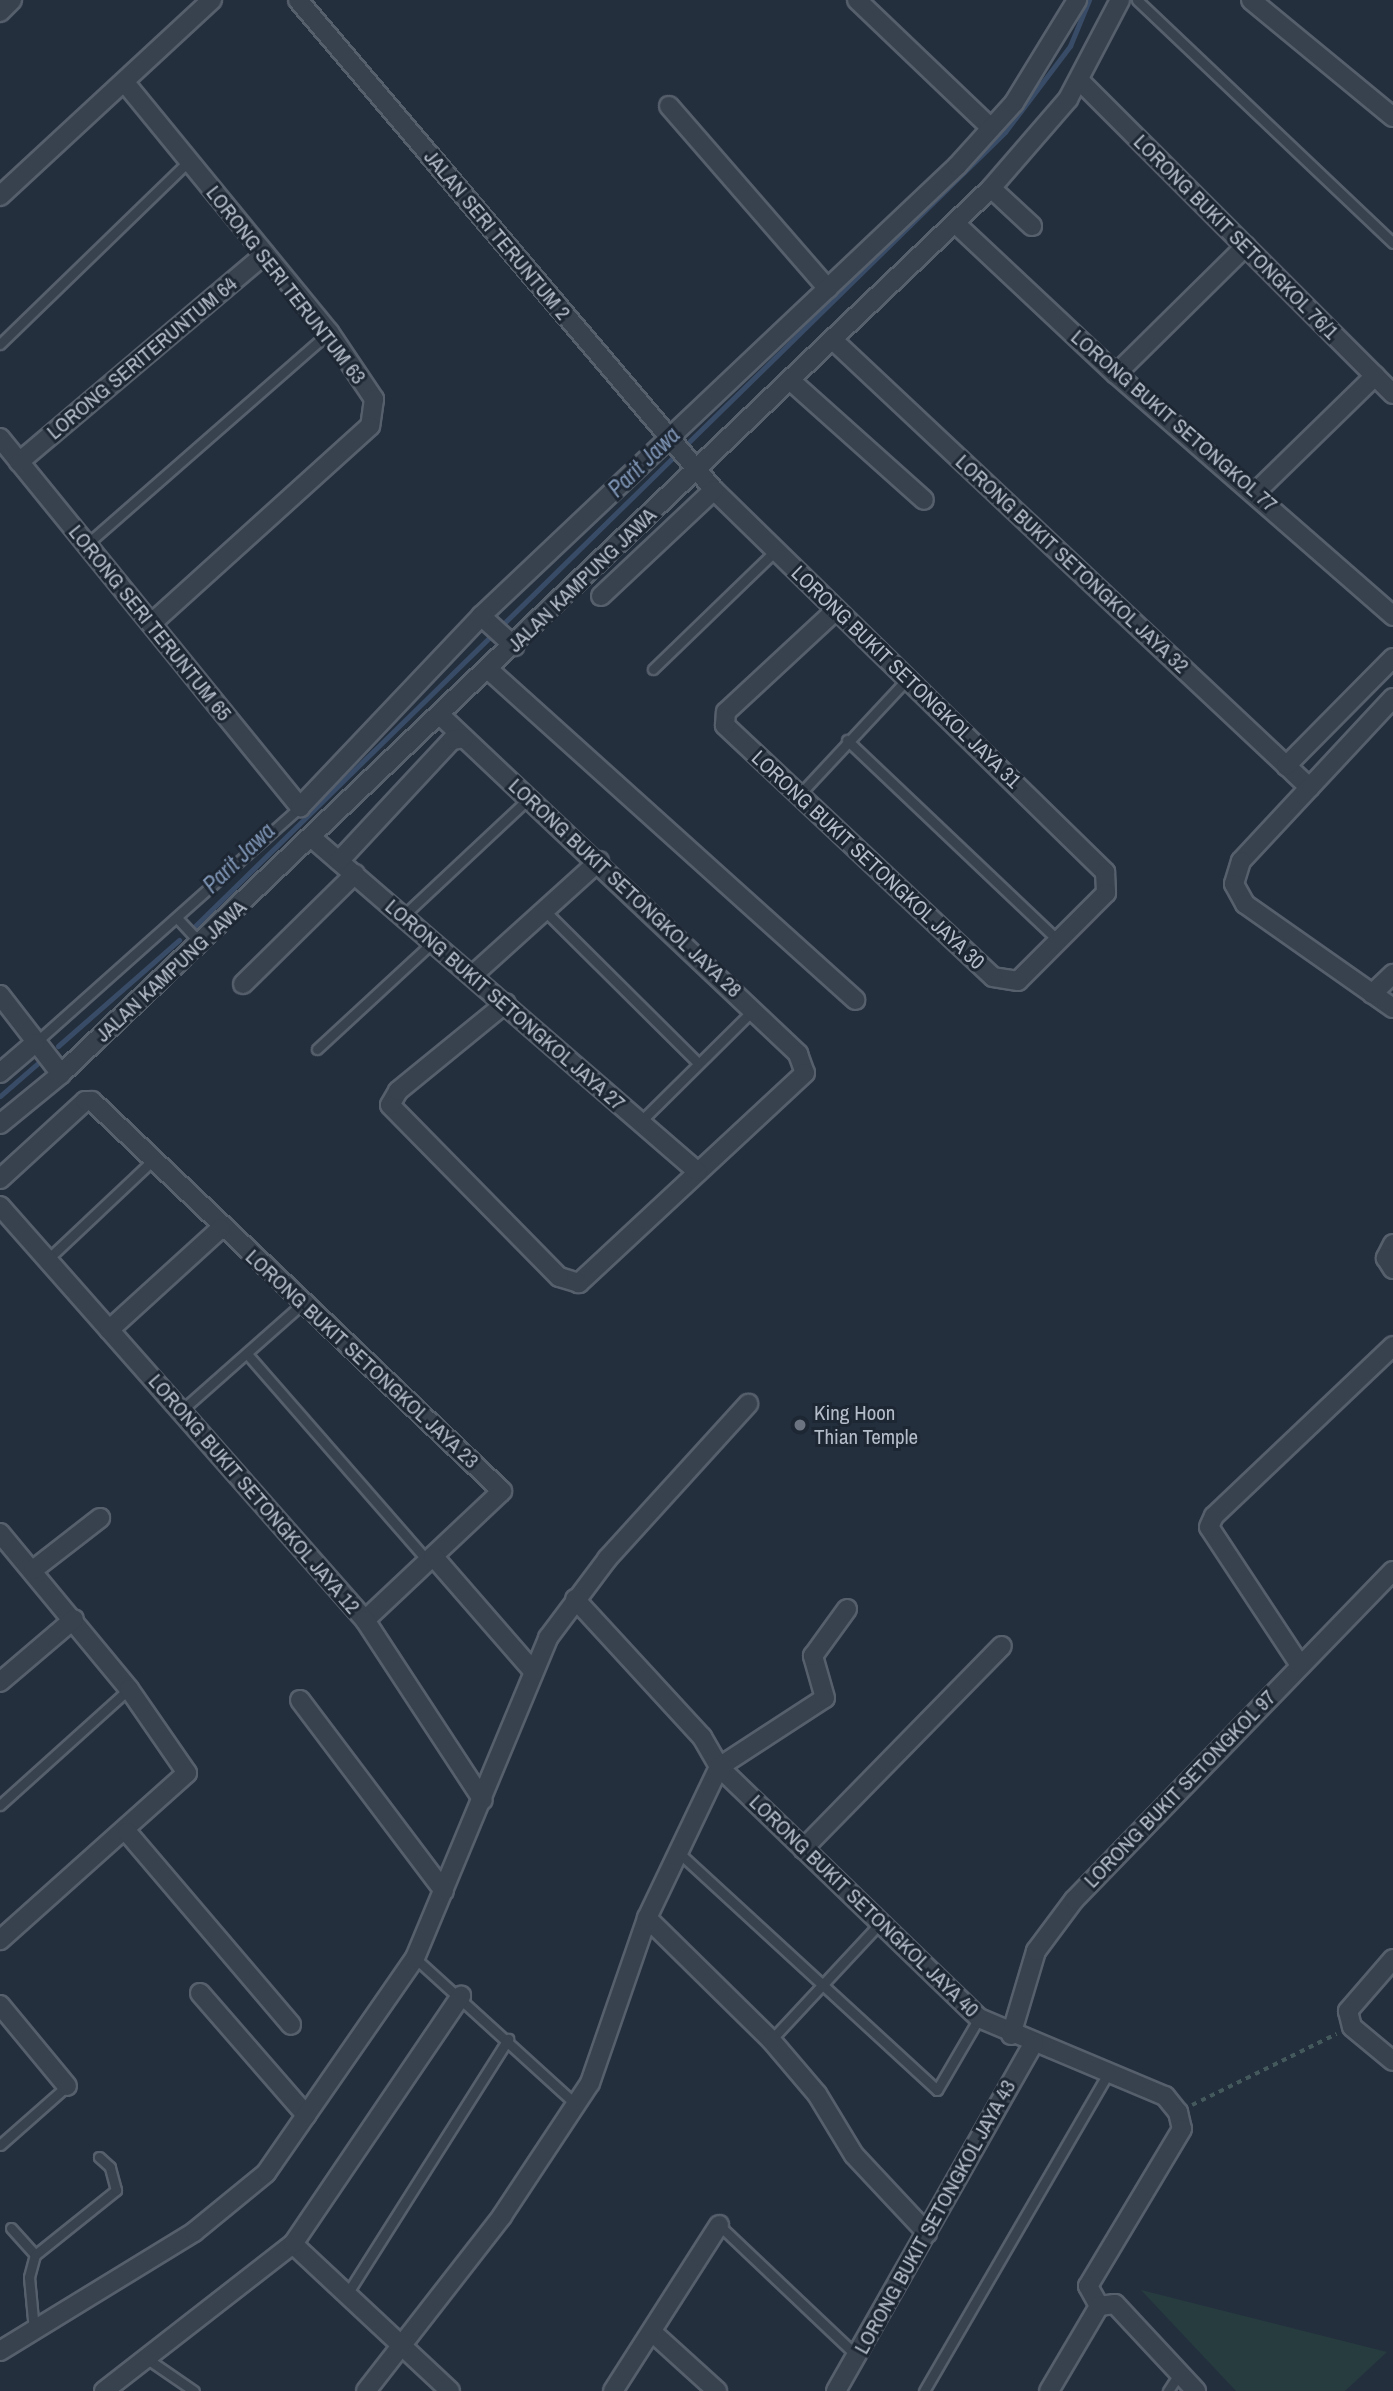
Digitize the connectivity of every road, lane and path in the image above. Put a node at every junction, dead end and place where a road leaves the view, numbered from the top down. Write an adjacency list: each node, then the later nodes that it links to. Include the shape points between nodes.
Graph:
1 (12, 0): 9 (street)
2 (212, 0): 11 (street)
3 (298, 0): 32 (street, JALAN SERI TERUNTUM 2)
4 (857, 0): 14 (street)
5 (1077, 0): 14 (street, JALAN KAMPUNG JAWA, via 1043,61)
6 (1120, 0): 10 (street, JALAN KAMPUNG JAWA)
7 (1137, 0): 20 (lane)
8 (1251, 0): 13 (street)
9 (0, 12)
10 (1079, 80): 16 (street, JALAN KAMPUNG JAWA); 21 (street, LORONG BUKIT SETONGKOL 76/1)
11 (126, 83): 15 (street, LORONG SERI TERUNTUM 63); 17 (street)
12 (669, 106): 23 (street)
13 (1393, 117)
14 (991, 128): 23 (street, JALAN KAMPUNG JAWA)
15 (190, 162): 22 (street, LORONG SERI TERUNTUM 63); 26 (lane)
16 (991, 188): 18 (street, JALAN KAMPUNG JAWA); 19 (street)
17 (0, 196)
18 (956, 224): 25 (street, JALAN KAMPUNG JAWA); 27 (street, LORONG BUKIT SETONGKOL 77)
19 (1032, 226)
20 (1393, 243)
21 (1246, 246): 27 (street); 28 (street, LORONG BUKIT SETONGKOL 76/1)
22 (265, 254): 24 (street, LORONG SERI TERUNTUM 63); 33 (street, LORONG SERITERUNTUM 64)
23 (828, 289): 32 (street, JALAN KAMPUNG JAWA)
24 (328, 332): 38 (lane); 44 (street, LORONG SERI TERUNTUM 63, via 374,399 370,426)
25 (833, 340): 29 (street, JALAN KAMPUNG JAWA); 54 (street, LORONG BUKIT SETONGKOL JAYA 32)
26 (0, 344)
27 (1116, 374): 36 (street, LORONG BUKIT SETONGKOL 77)
28 (1375, 376): 30 (street, LORONG BUKIT SETONGKOL 76/1); 36 (street)
29 (791, 381): 34 (street, JALAN KAMPUNG JAWA); 37 (street)
30 (1393, 394)
31 (0, 438): 33 (street, LORONG SERI TERUNTUM 65)
32 (673, 445): 34 (street, JALAN SERI TERUNTUM 2); 42 (street, JALAN KAMPUNG JAWA)
33 (19, 462): 38 (street, LORONG SERI TERUNTUM 65)
34 (693, 466): 35 (street, LORONG BUKIT SETONGKOL JAYA 31); 45 (street, JALAN KAMPUNG JAWA)
35 (714, 490): 39 (street, LORONG BUKIT SETONGKOL JAYA 31); 40 (street, JALAN KAMPUNG JAWA)
36 (1257, 491): 43 (street, LORONG BUKIT SETONGKOL 77)
37 (924, 500)
38 (86, 545): 44 (street, LORONG SERI TERUNTUM 65)
39 (775, 551): 41 (street, LORONG BUKIT SETONGKOL JAYA 31); 47 (lane)
40 (601, 596)
41 (836, 611): 49 (street, LORONG BUKIT SETONGKOL JAYA 31); 56 (street, LORONG BUKIT SETONGKOL JAYA 30, via 724,718)
42 (481, 616): 45 (street); 58 (street, JALAN KAMPUNG JAWA)
43 (1393, 616)
44 (151, 624): 58 (street, LORONG SERI TERUNTUM 65)
45 (508, 641): 48 (street, JALAN KAMPUNG JAWA)
46 (1393, 658): 54 (street)
47 (653, 669)
48 (489, 670): 51 (street, JALAN KAMPUNG JAWA); 75 (street)
49 (908, 678): 53 (lane); 63 (street, LORONG BUKIT SETONGKOL JAYA 31, via 1098,864)
50 (1393, 698): 55 (street)
51 (441, 716): 52 (street, LORONG BUKIT SETONGKOL JAYA 28); 59 (street, JALAN KAMPUNG JAWA)
52 (464, 738): 57 (street, LORONG BUKIT SETONGKOL JAYA 28); 60 (street, via 452,740)
53 (847, 740): 56 (lane); 67 (lane)
54 (1286, 766): 55 (street, LORONG BUKIT SETONGKOL JAYA 32)
55 (1310, 788): 73 (street, via 1241,861 1234,884 1245,904)
56 (800, 794): 67 (street, LORONG BUKIT SETONGKOL JAYA 30, via 997,980 1018,981)
57 (530, 797): 61 (street, LORONG BUKIT SETONGKOL JAYA 28); 65 (lane)
58 (300, 807): 66 (lane)
59 (312, 838): 60 (street, LORONG BUKIT SETONGKOL JAYA 27); 69 (street, JALAN KAMPUNG JAWA)
60 (340, 861): 62 (street, LORONG BUKIT SETONGKOL JAYA 27)
61 (599, 861): 64 (street); 78 (street, LORONG BUKIT SETONGKOL JAYA 28)
62 (355, 874): 65 (street, LORONG BUKIT SETONGKOL JAYA 27); 72 (street)
63 (1109, 886): 67 (street, LORONG BUKIT SETONGKOL JAYA 30)
64 (542, 908): 71 (street); 81 (lane)
65 (402, 917): 68 (street, LORONG BUKIT SETONGKOL JAYA 27)
66 (178, 919): 69 (lane); 79 (lane)
67 (1058, 940)
68 (433, 942): 71 (street, LORONG BUKIT SETONGKOL JAYA 27); 80 (lane)
69 (200, 943): 83 (street, JALAN KAMPUNG JAWA)
70 (1393, 974): 73 (street)
71 (473, 975): 76 (street, LORONG BUKIT SETONGKOL JAYA 27)
72 (243, 984)
73 (1372, 994): 77 (street)
74 (0, 995): 79 (street)
75 (856, 1000)
76 (506, 1003): 84 (street, LORONG BUKIT SETONGKOL JAYA 27); 87 (street, via 398,1090 390,1105 559,1277 579,1283)
77 (1393, 1008)
78 (753, 1010): 81 (lane); 87 (street, LORONG BUKIT SETONGKOL JAYA 28, via 806,1064 804,1073)
79 (35, 1043): 82 (street); 83 (street)
80 (317, 1048)
81 (698, 1063): 84 (lane)
82 (0, 1073)
83 (61, 1074): 85 (street, JALAN KAMPUNG JAWA)
84 (640, 1123): 87 (street, LORONG BUKIT SETONGKOL JAYA 27)
85 (0, 1124)
86 (151, 1162): 88 (street, LORONG BUKIT SETONGKOL JAYA 23, via 100,1108 85,1101); 90 (street, LORONG BUKIT SETONGKOL JAYA 23); 91 (lane)
87 (698, 1172)
88 (0, 1180)
89 (0, 1206): 91 (street, LORONG BUKIT SETONGKOL JAYA 12)
90 (221, 1228): 92 (street, LORONG BUKIT SETONGKOL JAYA 23); 93 (street)
91 (47, 1260): 93 (street, LORONG BUKIT SETONGKOL JAYA 12)
92 (302, 1304): 95 (lane); 100 (street, LORONG BUKIT SETONGKOL JAYA 23, via 502,1491)
93 (109, 1330): 97 (street, LORONG BUKIT SETONGKOL JAYA 12)
94 (1393, 1346): 108 (street, via 1214,1516 1209,1527)
95 (248, 1355): 97 (lane); 100 (lane)
96 (748, 1404): 103 (street)
97 (181, 1411): 106 (street, LORONG BUKIT SETONGKOL JAYA 12)
98 (100, 1518): 101 (street)
99 (3, 1543): 101 (street)
100 (430, 1558): 106 (street, LORONG BUKIT SETONGKOL JAYA 23); 109 (street)
101 (33, 1570): 105 (street)
102 (1393, 1570): 108 (street, LORONG BUKIT SETONGKOL 97)
103 (575, 1599): 109 (street); 113 (street, LORONG BUKIT SETONGKOL JAYA 40, via 702,1737)
104 (847, 1609): 113 (street, via 813,1656 825,1698)
105 (74, 1619): 110 (street); 111 (street)
106 (365, 1620): 114 (street, LORONG BUKIT SETONGKOL JAYA 12)
107 (1002, 1646): 118 (street)
108 (1300, 1665): 132 (street, LORONG BUKIT SETONGKOL 97, via 1074,1900 1036,1951)
109 (533, 1671): 114 (street)
110 (0, 1682)
111 (129, 1689): 115 (lane); 116 (street, via 187,1773)
112 (300, 1700): 119 (street)
113 (719, 1767): 117 (street); 118 (street, LORONG BUKIT SETONGKOL JAYA 40)
114 (483, 1800): 119 (street)
115 (0, 1805)
116 (127, 1832): 122 (street); 131 (street)
117 (676, 1849): 120 (street); 125 (lane)
118 (803, 1849): 121 (street, LORONG BUKIT SETONGKOL JAYA 40)
119 (444, 1891): 123 (street)
120 (647, 1918): 134 (street); 139 (street, via 590,2083)
121 (880, 1923): 125 (lane); 129 (street, LORONG BUKIT SETONGKOL JAYA 40)
122 (0, 1940)
123 (415, 1958): 127 (lane); 141 (street)
124 (1393, 1959): 130 (street)
125 (821, 1985): 129 (lane, via 937,2090); 134 (lane)
126 (200, 1993): 141 (street)
127 (461, 1996): 133 (lane); 147 (street)
128 (0, 2005): 138 (street)
129 (979, 2018): 132 (street, LORONG BUKIT SETONGKOL JAYA 40)
130 (1350, 2019): 136 (street); 140 (path)
131 (291, 2025)
132 (1011, 2035): 135 (street, LORONG BUKIT SETONGKOL JAYA 40)
133 (508, 2039): 139 (lane); 149 (lane)
134 (771, 2040): 146 (street, via 868,2172)
135 (1034, 2042): 137 (street, LORONG BUKIT SETONGKOL JAYA 40); 146 (street, LORONG BUKIT SETONGKOL JAYA 43)
136 (1393, 2061)
137 (1110, 2072): 140 (street, LORONG BUKIT SETONGKOL JAYA 40, via 1165,2096); 165 (lane)
138 (66, 2086): 142 (lane)
139 (573, 2102): 153 (street, via 502,2216)
140 (1178, 2112): 150 (street, via 1182,2129 1088,2286)
141 (306, 2115): 151 (street, via 254,2184 194,2232)
142 (0, 2146)
143 (99, 2157): 148 (lane, via 110,2167 116,2190)
144 (719, 2225): 152 (street); 155 (lane)
145 (11, 2228): 148 (lane)
146 (927, 2233): 155 (street, LORONG BUKIT SETONGKOL JAYA 43)
147 (293, 2244): 149 (street); 156 (street)
148 (35, 2255): 151 (lane, via 29,2277)
149 (347, 2294): 153 (street)
150 (1099, 2306): 157 (street, via 1115,2304); 166 (street)
151 (34, 2330): 154 (street)
152 (652, 2332): 162 (street); 163 (street)
153 (402, 2347): 160 (street); 161 (street)
154 (0, 2351)
155 (857, 2356): 164 (street, LORONG BUKIT SETONGKOL JAYA 43)
156 (146, 2358): 158 (street); 159 (lane)
157 (1179, 2374): 167 (lane); 168 (street)
158 (104, 2391)
159 (194, 2391)
160 (366, 2391)
161 (450, 2391)
162 (613, 2391)
163 (717, 2391)
164 (836, 2391)
165 (924, 2391)
166 (1049, 2391)
167 (1168, 2391)
168 (1196, 2391)

